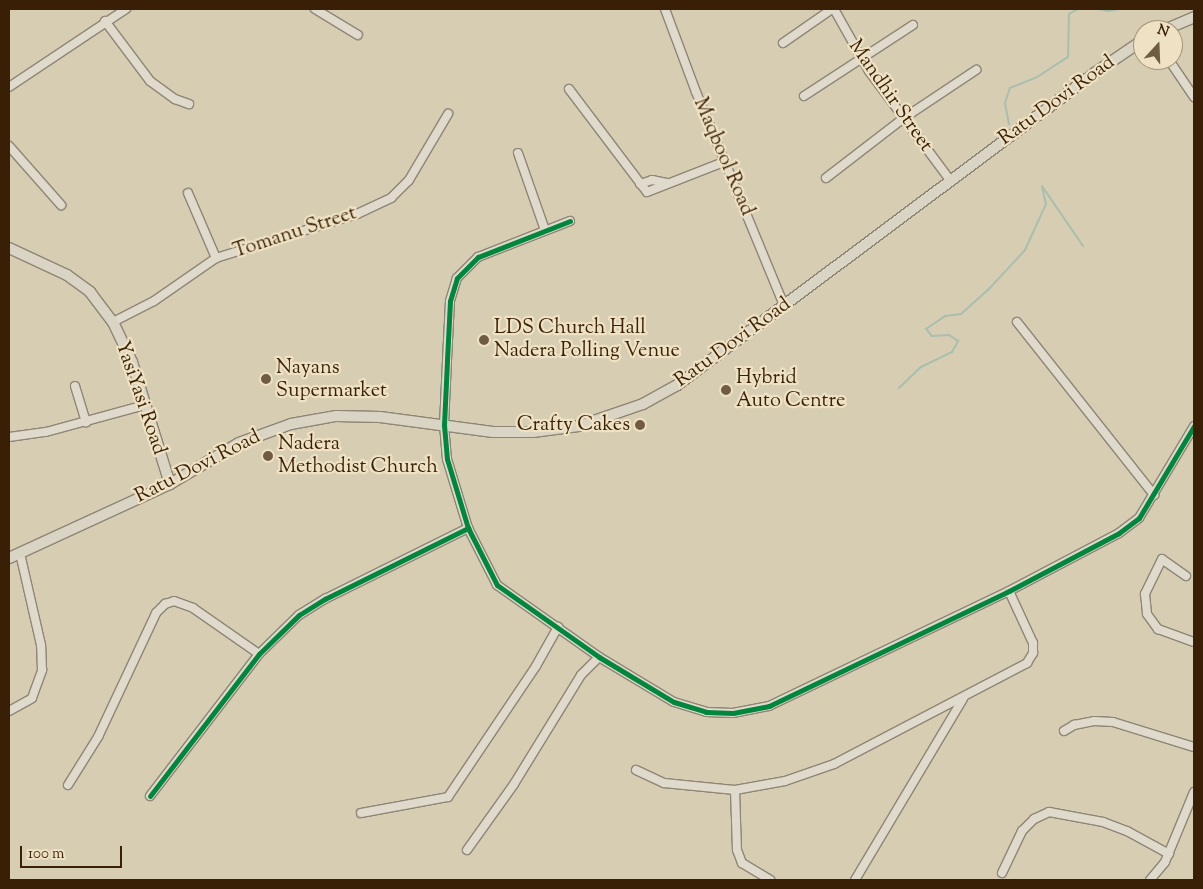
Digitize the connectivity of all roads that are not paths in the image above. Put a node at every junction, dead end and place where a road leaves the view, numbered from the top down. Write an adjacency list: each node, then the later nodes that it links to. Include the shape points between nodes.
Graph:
1 (126, 9): 5 (street)
2 (315, 9): 7 (street)
3 (665, 9): 22 (street, Maqbool Road)
4 (833, 9): 8 (street); 10 (street, Mandhir Street)
5 (105, 21): 13 (street); 17 (street, via 150,81)
6 (913, 25): 10 (street)
7 (358, 35)
8 (784, 43)
9 (1133, 47): 24 (main road, Ratu Dovi Road)
10 (860, 58): 15 (street); 19 (street, Mandhir Street)
11 (976, 70): 19 (street)
12 (1176, 70): 16 (street)
13 (9, 87)
14 (569, 90): 26 (street)
15 (804, 96)
16 (1194, 97)
17 (188, 104)
18 (448, 114): 32 (street, Tomanu Street, via 410,180 391,198 357,214)
19 (904, 118): 23 (street); 24 (street, Mandhir Street)
20 (9, 146): 28 (street)
21 (518, 153): 30 (street)
22 (724, 162): 25 (street); 33 (street, Maqbool Road)
23 (826, 178)
24 (950, 180): 33 (main road, Ratu Dovi Road)
25 (667, 183): 26 (street, via 652,180); 26 (street, via 649,193)
26 (640, 184)
27 (188, 193): 32 (street)
28 (61, 205)
29 (570, 221): 30 (street)
30 (545, 230): 39 (street, via 478,257 456,278 450,301)
31 (9, 248): 34 (main road, YasiYasi Road, via 67,275 90,292)
32 (216, 258): 34 (street, Tomanu Street, via 154,301)
33 (784, 305): 39 (main road, Ratu Dovi Road, via 676,386 609,417 579,426 533,432 494,432)
34 (113, 322): 37 (main road, YasiYasi Road, via 132,362)
35 (1017, 322): 43 (street)
36 (75, 386): 38 (street)
37 (145, 405): 38 (street); 42 (main road, YasiYasi Road)
38 (86, 422): 41 (street)
39 (444, 425): 42 (main road, Ratu Dovi Road, via 380,417 336,416 291,424 239,443); 44 (street, via 453,482)
40 (1194, 426): 43 (street)
41 (9, 437)
42 (170, 484): 45 (main road, Ratu Dovi Road)
43 (1154, 495): 48 (street, via 1139,518 1119,533)
44 (468, 528): 49 (street, via 497,585); 51 (street, via 325,599 299,615)
45 (20, 553): 46 (main road, Ratu Dovi Road); 54 (street, via 40,645 42,670 32,698)
46 (9, 558)
47 (1186, 576): 50 (street, via 1162,559 1145,594 1147,607 1158,629)
48 (1009, 591): 52 (street, via 769,706 733,713 706,712 674,702); 53 (street, via 1033,643 1033,652 1027,663)
49 (558, 626): 52 (street); 62 (street, via 536,666 448,797)
50 (1194, 642)
51 (259, 654): 58 (street, via 193,608 174,601 165,604 156,613 98,737); 61 (street)
52 (599, 657): 63 (street, via 581,675 530,760)
53 (963, 699): 59 (street, via 834,764 785,781); 67 (street)
54 (9, 711)
55 (1064, 731): 56 (street, via 1074,725 1094,721 1113,722)
56 (1194, 747)
57 (636, 770): 59 (street, via 664,783)
58 (68, 785)
59 (735, 790): 66 (street, via 737,850 742,863)
60 (1194, 792): 64 (street)
61 (150, 796)
62 (361, 813)
63 (467, 850)
64 (1168, 854): 65 (street, via 1127,830 1049,812 1034,818 1022,831); 68 (street)
65 (1002, 873)
66 (770, 880)
67 (855, 880)
68 (1150, 880)

